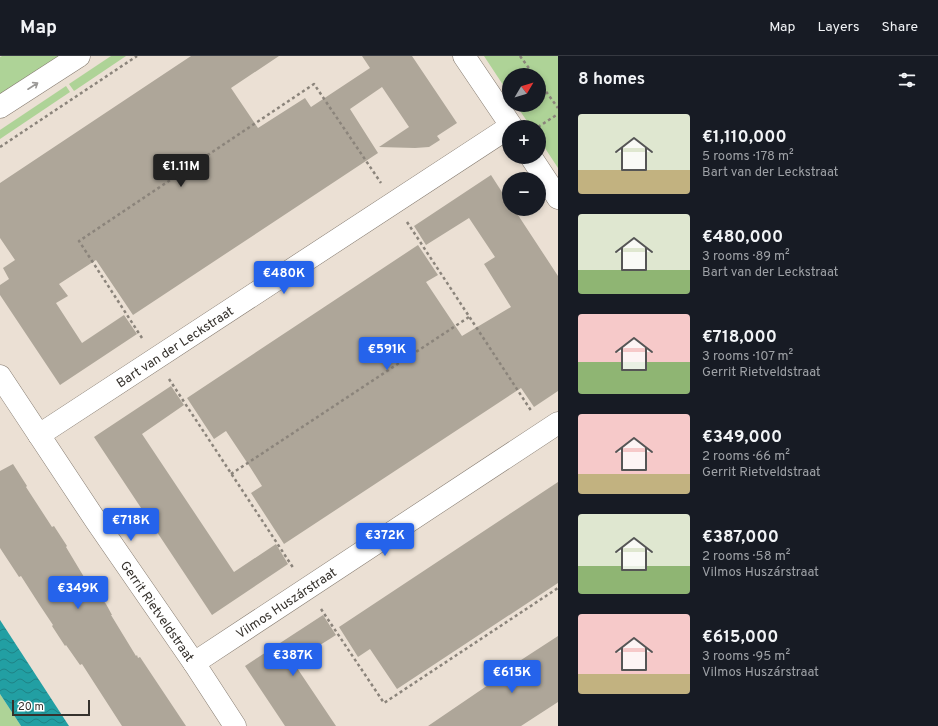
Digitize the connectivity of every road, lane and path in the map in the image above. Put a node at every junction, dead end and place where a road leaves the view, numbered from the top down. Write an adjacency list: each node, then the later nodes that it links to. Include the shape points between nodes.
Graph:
1 (79, 56): 7 (street, one-way to 1)
2 (137, 56): 13 (path)
3 (464, 56): 10 (street)
4 (520, 56): 5 (path)
5 (529, 68)
6 (546, 92): 8 (path)
7 (0, 107)
8 (558, 108)
9 (558, 114): 11 (path)
10 (507, 120)
11 (546, 122)
12 (502, 132): 16 (street, Bart van der Leckstraat)
13 (0, 147)
14 (536, 164): 15 (street)
15 (558, 198)
16 (394, 202): 17 (path); 18 (street, Bart van der Leckstraat); 18 (path, via 314,84 80,241)
17 (469, 317): 20 (path); 22 (path)
18 (156, 359): 21 (street, Bart van der Leckstraat); 22 (path)
19 (0, 376): 21 (street, Gerrit Rietveldstraat)
20 (552, 428): 23 (street, Vilmos Huszárstraat)
21 (39, 435): 25 (street, Gerrit Rietveldstraat)
22 (231, 474): 23 (path)
23 (307, 588): 24 (path, via 384,703); 25 (street, Vilmos Huszárstraat)
24 (558, 588)
25 (194, 662): 26 (street, Gerrit Rietveldstraat)
26 (235, 726)

